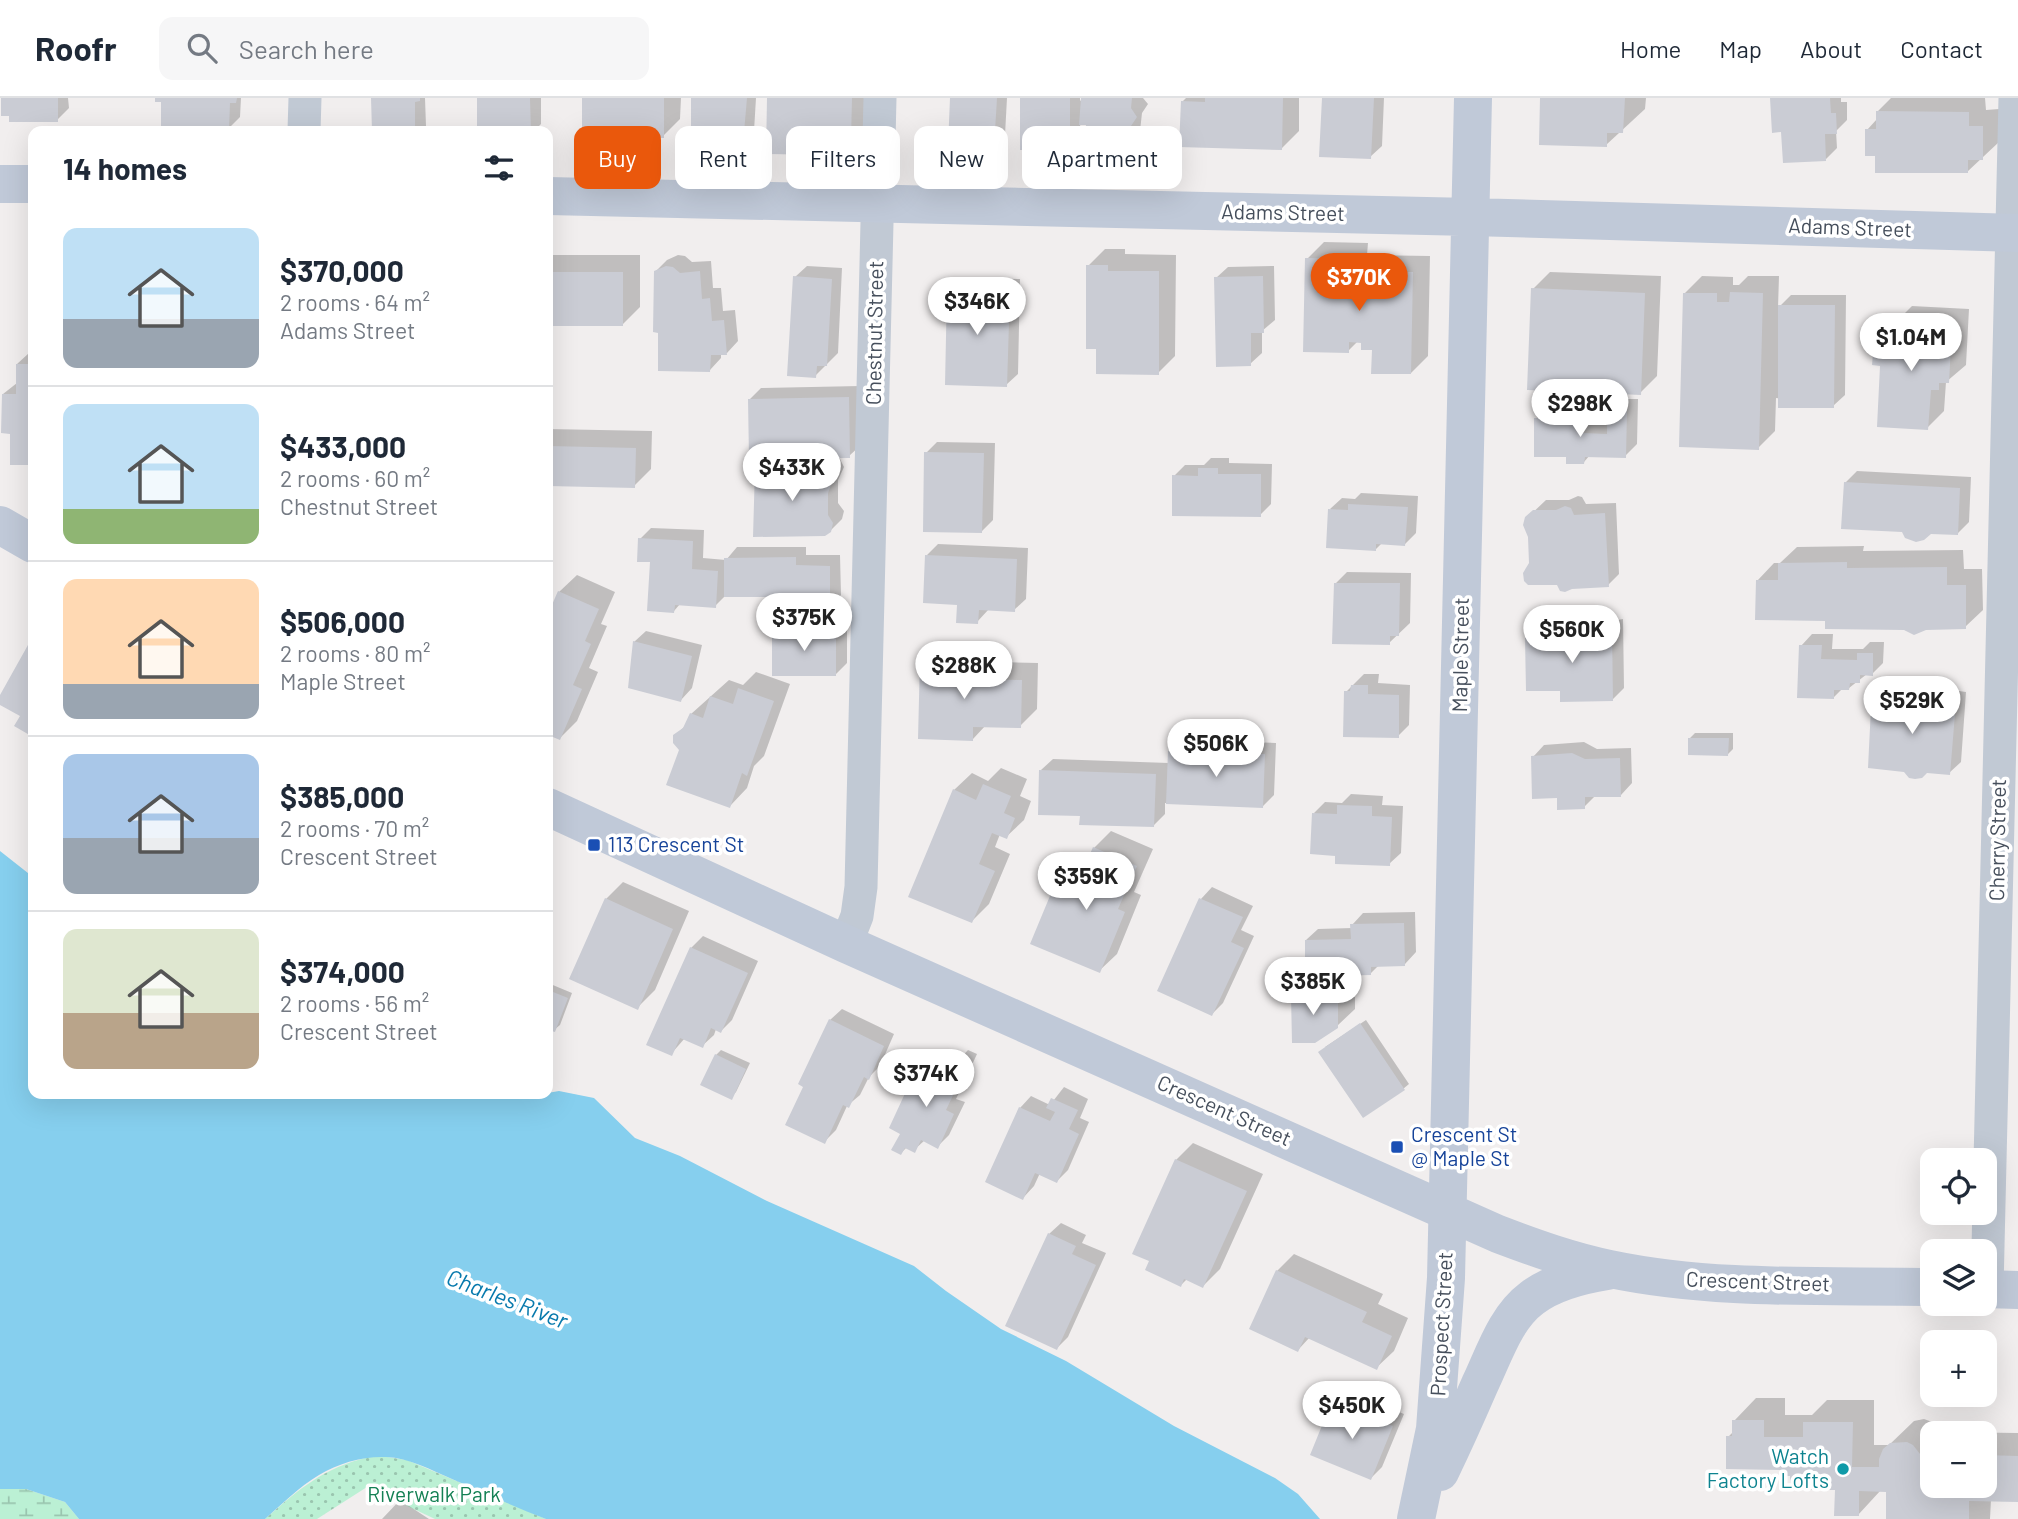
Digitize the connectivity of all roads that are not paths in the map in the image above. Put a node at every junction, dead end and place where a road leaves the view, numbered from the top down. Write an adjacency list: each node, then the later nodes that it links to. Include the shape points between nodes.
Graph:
1 (305, 98): 5 (street)
2 (880, 98): 9 (street, Chestnut Street)
3 (1473, 98): 10 (street, Maple Street)
4 (2015, 98): 11 (street, Cherry Street)
5 (304, 126)
6 (0, 184): 7 (street)
7 (28, 184)
8 (553, 196): 9 (street, Adams Street)
9 (877, 205): 10 (street, Adams Street); 15 (street, Chestnut Street, via 862,887)
10 (1471, 217): 11 (street, Adams Street); 16 (street, Maple Street)
11 (2015, 233): 17 (street, Cherry Street)
12 (0, 525): 13 (street)
13 (28, 541)
14 (553, 809): 15 (street, Crescent Street)
15 (846, 944): 16 (street, Crescent Street)
16 (1448, 1211): 18 (street, Crescent Street, via 1550,1254); 20 (street, Prospect Street, via 1437,1405)
17 (1997, 1239)
18 (1612, 1270): 19 (street, Crescent Street, via 1718,1283); 20 (street, via 1544,1290 1514,1316)
19 (1920, 1287)
20 (1418, 1519)

